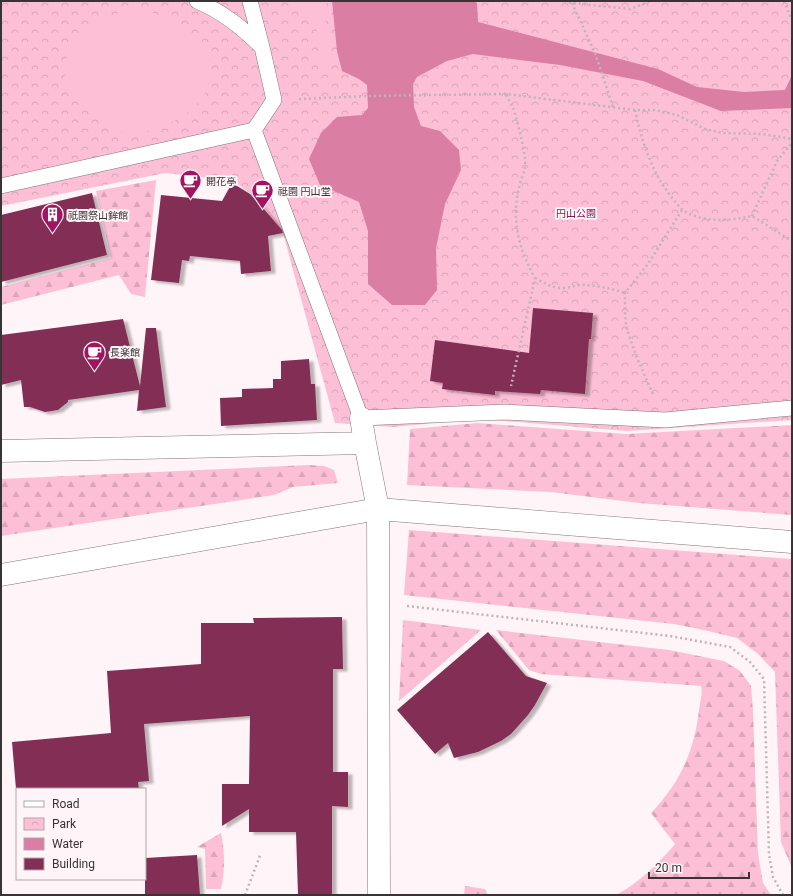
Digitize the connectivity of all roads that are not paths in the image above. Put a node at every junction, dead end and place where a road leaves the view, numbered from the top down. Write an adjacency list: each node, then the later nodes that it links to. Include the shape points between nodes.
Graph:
1 (196, 1): 3 (lane, via 222,13)
2 (250, 1): 3 (lane)
3 (262, 47): 4 (lane, via 274,100)
4 (254, 130): 5 (lane); 7 (lane)
5 (1, 186)
6 (792, 408): 7 (lane, via 665,420 505,412)
7 (361, 418): 8 (street)
8 (364, 443): 9 (street); 10 (street)
9 (1, 451)
10 (378, 510): 11 (street); 12 (street); 13 (street)
11 (792, 542)
12 (1, 574)
13 (379, 895)

